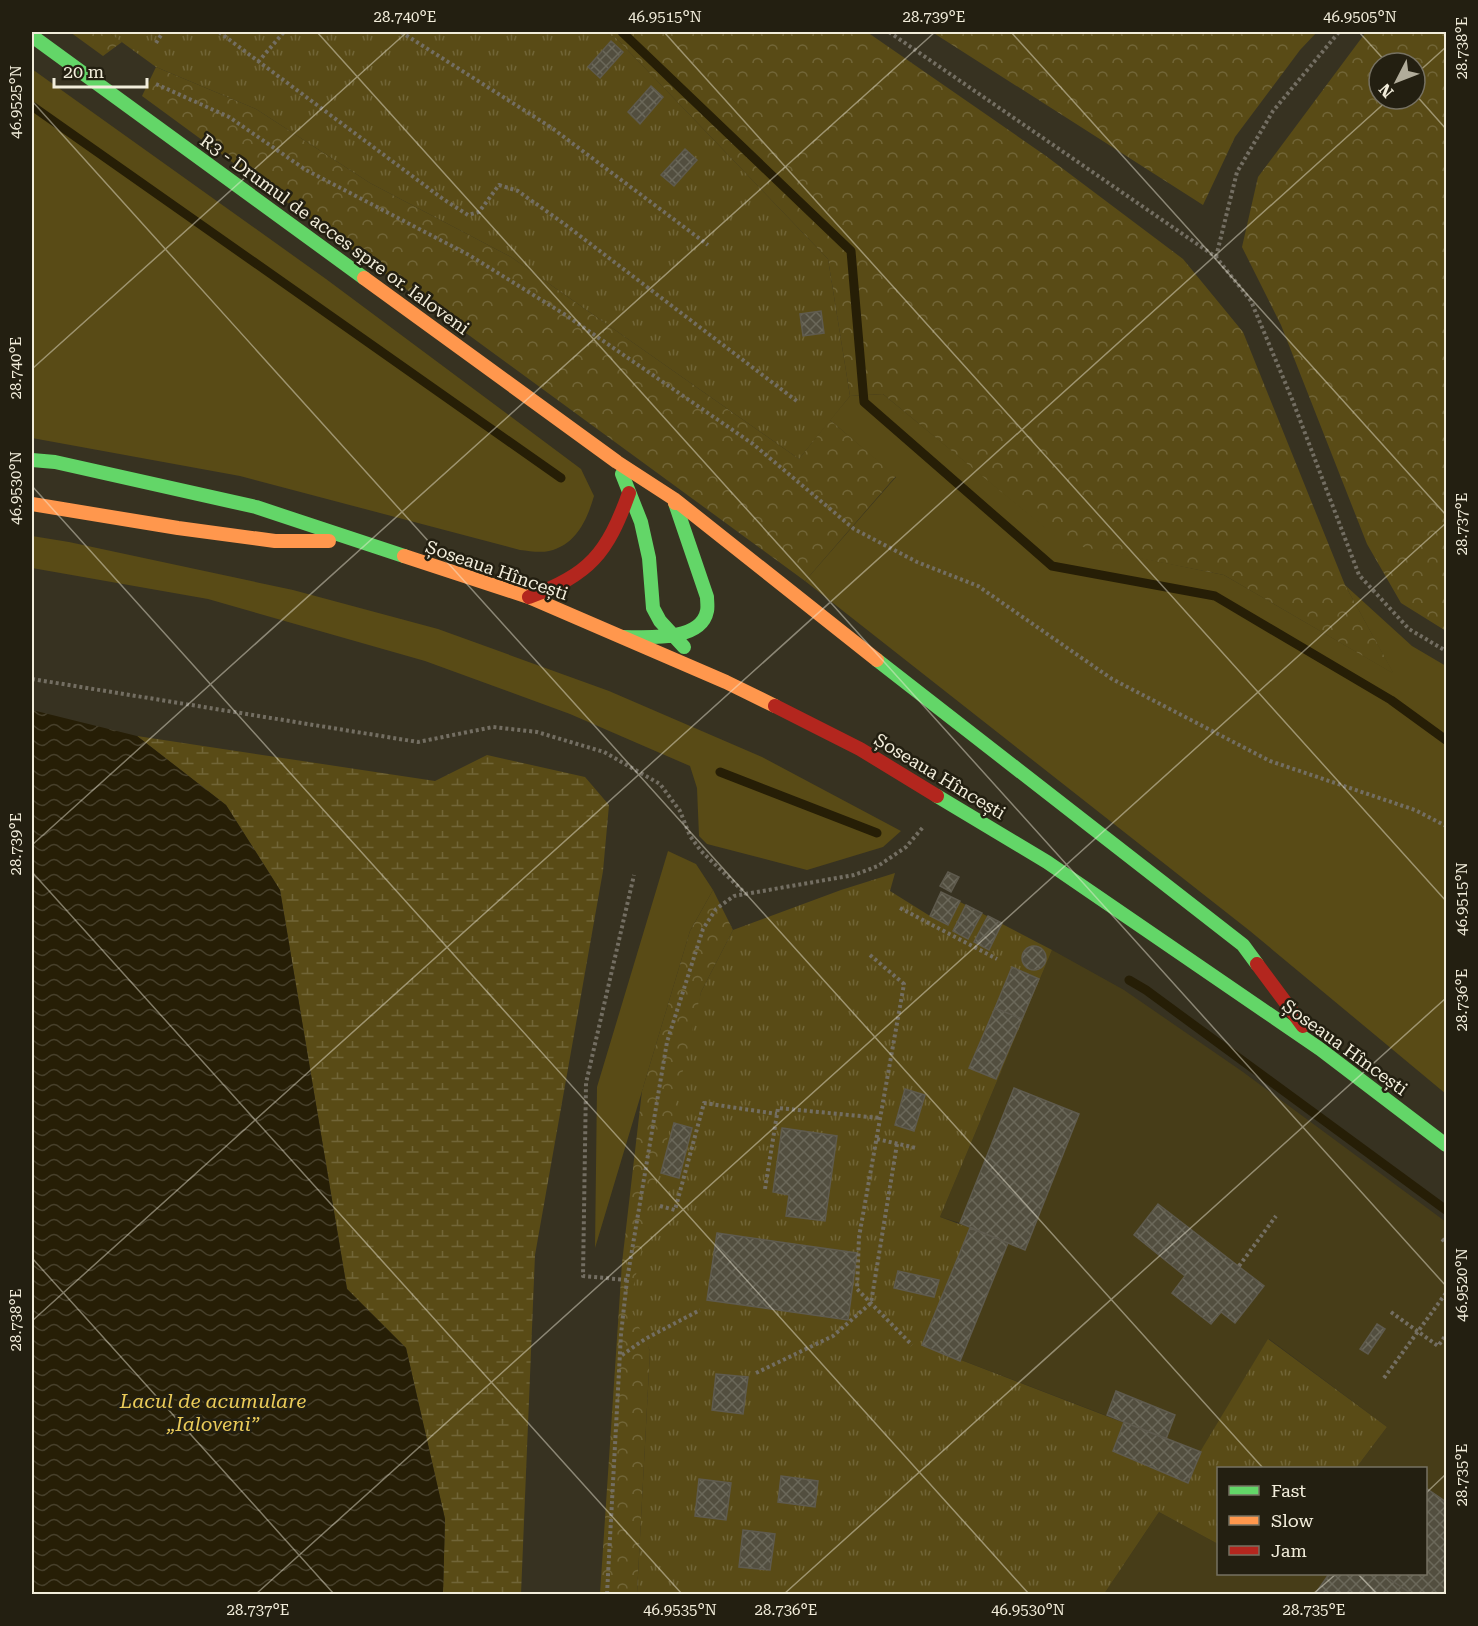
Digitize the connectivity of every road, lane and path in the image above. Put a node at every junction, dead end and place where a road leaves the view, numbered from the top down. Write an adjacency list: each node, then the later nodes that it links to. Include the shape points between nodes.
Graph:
1 (163, 32): 8 (path)
2 (219, 32): 9 (path)
3 (284, 32): 9 (path)
4 (401, 32): 11 (path, via 552,128)
5 (889, 32): 12 (path)
6 (1339, 32): 12 (path, via 1273,111 1237,172)
7 (32, 36): 15 (main road, R3 - Drumul de acces spre or. Ialoveni)
8 (156, 43)
9 (258, 62): 13 (path, via 468,215 479,212 499,185 518,191)
10 (150, 81): 27 (path, via 229,117 306,170 469,255 564,314 753,444 854,529 917,562 978,586 1112,679 1270,761 1415,810)
11 (708, 245)
12 (1215, 257): 23 (path, via 1251,301 1359,575 1409,629)
13 (798, 402)
14 (32, 460): 19 (main road, Șoseaua Hîncești, via 256,507)
15 (617, 462): 16 (main road); 17 (main road, R3 - Drumul de acces spre or. Ialoveni)
16 (629, 493): 20 (main road, via 614,533 601,553 568,581); 21 (main road, via 649,558 653,608)
17 (674, 499): 21 (main road, via 709,609 698,627); 33 (main road, R3 - Drumul de acces spre or. Ialoveni, via 1243,945)
18 (32, 504): 19 (main road, Șoseaua Hîncești, via 275,541)
19 (358, 542): 20 (main road, Șoseaua Hîncești)
20 (529, 597): 22 (main road, Șoseaua Hîncești)
21 (674, 636): 22 (main road); 24 (main road)
22 (623, 637): 24 (main road, Șoseaua Hîncești)
23 (1446, 651)
24 (714, 676): 26 (main road, Șoseaua Hîncești, via 860,749)
25 (32, 679): 29 (path, via 418,742 493,727 537,732 604,752 660,784 701,851)
26 (946, 801): 29 (path, via 906,847 878,866 854,875); 33 (main road, Șoseaua Hîncești, via 1047,862)
27 (1446, 825)
28 (634, 875): 46 (path, via 586,1083 583,1276)
29 (747, 895): 46 (path, via 734,896 716,909 696,947 668,1042)
30 (900, 908): 32 (path)
31 (870, 955): 35 (path, via 904,984)
32 (997, 959)
33 (1320, 1049): 38 (main road, Șoseaua Hîncești)
34 (777, 1114): 35 (path, via 778,1108); 40 (path); 41 (path, via 704,1103 675,1210)
35 (880, 1118): 36 (path)
36 (877, 1139): 37 (path); 48 (path, via 859,1237 858,1289)
37 (897, 1144): 39 (path); 48 (path)
38 (1446, 1145)
39 (916, 1148)
40 (765, 1189)
41 (660, 1206)
42 (1276, 1216): 45 (path)
43 (1442, 1239): 44 (path)
44 (1446, 1243)
45 (1239, 1266)
46 (627, 1280): 54 (path)
47 (1446, 1293): 51 (path)
48 (871, 1303): 53 (path); 55 (path, via 833,1336)
49 (700, 1310): 54 (path)
50 (1390, 1312): 51 (path)
51 (1418, 1332): 52 (path, via 1438,1346); 56 (path)
52 (1446, 1335)
53 (912, 1345)
54 (622, 1356): 57 (path)
55 (756, 1373)
56 (1384, 1378)
57 (607, 1594)

